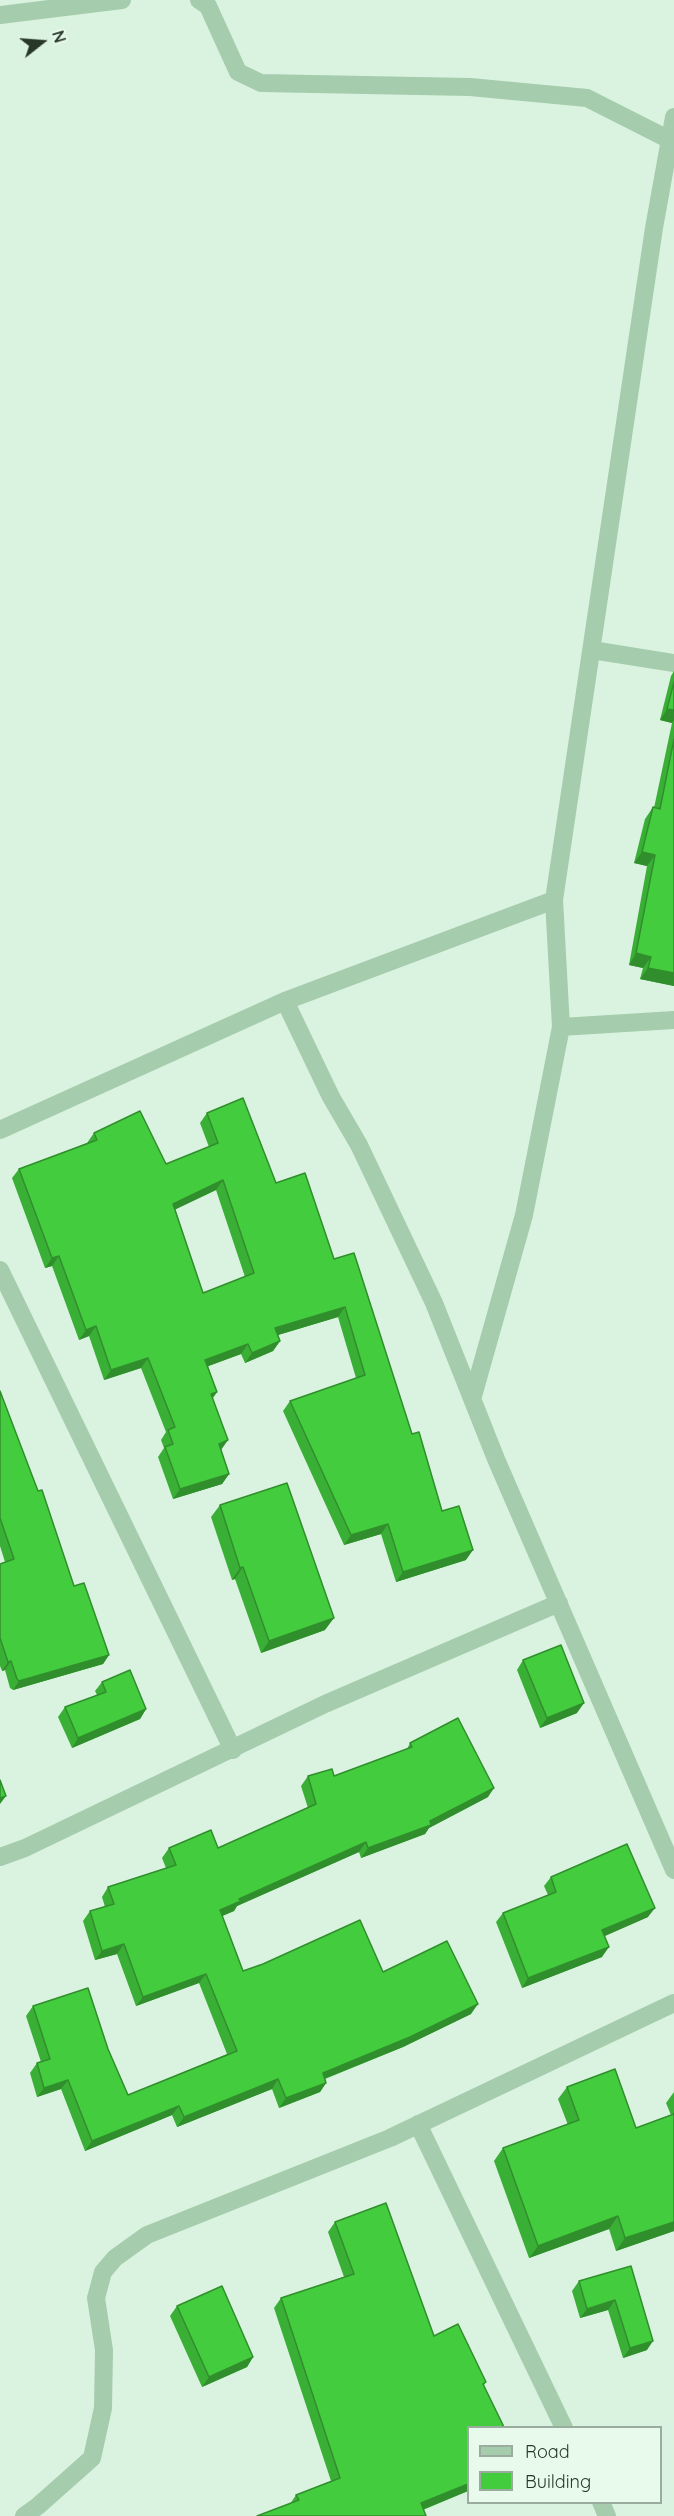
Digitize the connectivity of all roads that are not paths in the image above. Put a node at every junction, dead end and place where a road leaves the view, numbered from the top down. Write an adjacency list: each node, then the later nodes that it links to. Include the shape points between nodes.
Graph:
1 (122, 0): 3 (street)
2 (199, 0): 5 (street, via 208,6 238,72 261,83 470,87 587,98)
3 (0, 15)
4 (674, 117): 5 (street)
5 (670, 140): 6 (street)
6 (592, 650): 7 (street); 8 (street)
7 (674, 663)
8 (554, 900): 9 (street); 11 (street)
9 (285, 1001): 12 (street); 14 (street, via 359,1145)
10 (674, 1020): 11 (street)
11 (561, 1028): 14 (street, via 524,1215)
12 (0, 1130)
13 (0, 1270): 16 (street)
14 (473, 1396): 15 (street)
15 (559, 1603): 16 (street, via 324,1704); 18 (street)
16 (232, 1750): 17 (street)
17 (0, 1857)
18 (674, 1870)
19 (674, 2002): 20 (street)
20 (418, 2124): 21 (street); 22 (street, via 147,2235 116,2258 103,2272 96,2298 104,2350 104,2408 92,2458)
21 (564, 2426)
22 (24, 2516)

